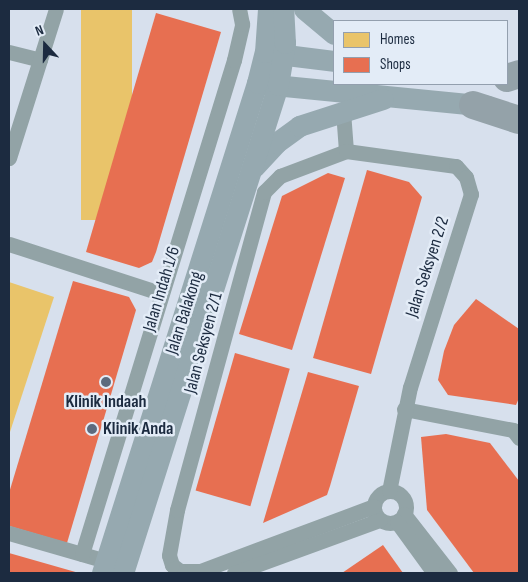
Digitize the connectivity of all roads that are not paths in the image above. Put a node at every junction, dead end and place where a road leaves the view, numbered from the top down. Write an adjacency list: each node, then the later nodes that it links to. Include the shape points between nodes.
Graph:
1 (56, 9): 9 (street)
2 (268, 9): 8 (street)
3 (283, 9): 8 (street)
4 (304, 9): 6 (street)
5 (241, 16): 22 (street, Jalan Indah 1/6, via 234,60)
6 (333, 33)
7 (9, 52): 9 (street)
8 (275, 53): 10 (street); 11 (street, Jalan Balakong); 12 (street)
9 (40, 60): 19 (street)
10 (333, 62)
11 (257, 83): 12 (street); 30 (street, Jalan Balakong)
12 (278, 85): 13 (street); 20 (street, Jalan Balakong)
13 (396, 95): 14 (street); 16 (street)
14 (473, 104): 15 (street); 17 (highway)
15 (519, 110)
16 (343, 111): 18 (street); 20 (street, via 300,126 276,143)
17 (519, 120)
18 (346, 151): 23 (street, Jalan Seksyen 2/2, via 456,166 466,177 471,194); 32 (street, Jalan Seksyen 2/1, via 280,176 264,192 177,510 169,555 172,565 180,571)
19 (9, 158)
20 (248, 173): 30 (street, Jalan Balakong)
21 (9, 244): 22 (street)
22 (160, 293): 29 (street, Jalan Indah 1/6)
23 (404, 409): 24 (street, via 513,430); 25 (street, Jalan Seksyen 2/2)
24 (519, 438)
25 (389, 491): 26 (street, via 378,496); 27 (street, via 403,498)
26 (377, 513): 27 (street); 31 (street); 32 (street)
27 (401, 518): 34 (street); 35 (street)
28 (9, 534): 29 (street)
29 (82, 554): 30 (street)
30 (116, 570)
31 (252, 570): 33 (street)
32 (198, 572)
33 (234, 573)
34 (434, 573)
35 (450, 573)

